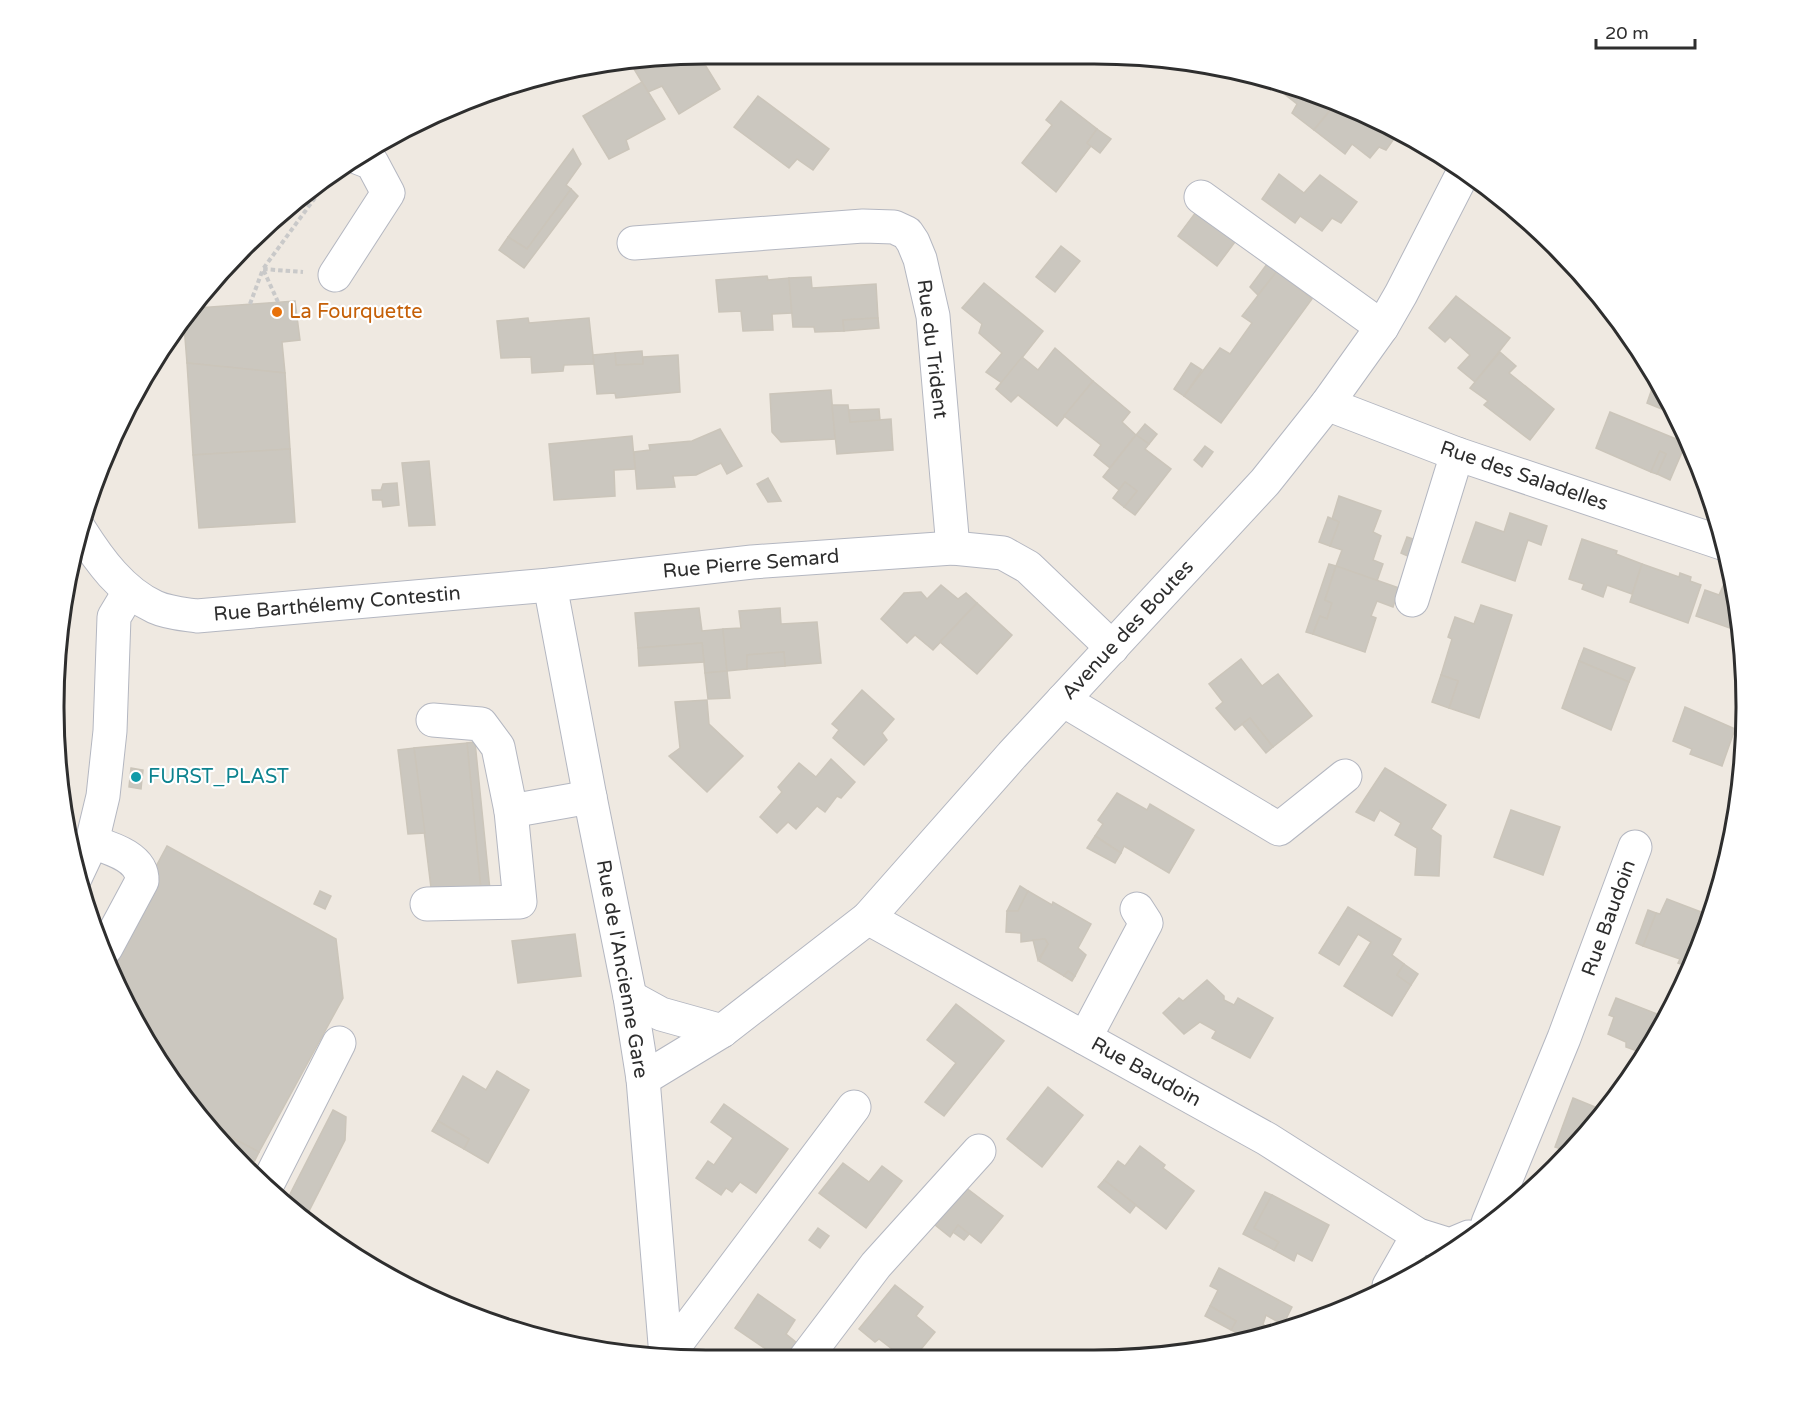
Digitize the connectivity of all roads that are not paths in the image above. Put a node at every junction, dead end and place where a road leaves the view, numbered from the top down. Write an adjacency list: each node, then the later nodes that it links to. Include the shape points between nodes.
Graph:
1 (369, 162): 5 (street, via 388,193)
2 (1460, 180): 6 (street, Avenue des Boutes)
3 (1201, 197): 6 (street)
4 (633, 243): 11 (street, Rue du Trident, via 863,226 894,227 907,233 920,259 933,316)
5 (335, 275)
6 (1382, 327): 7 (street, Avenue des Boutes)
7 (1327, 404): 8 (street, Rue des Saladelles); 15 (street, Avenue des Boutes, via 1266,482)
8 (1457, 454): 10 (street, Rue des Saladelles); 14 (street)
9 (86, 540): 13 (street, Rue Barthélemy Contestin)
10 (1714, 540)
11 (953, 548): 12 (street, Rue Pierre Semard, via 752,562); 15 (street, via 1003,553 1028,567)
12 (550, 585): 13 (street, Rue Barthélemy Contestin, via 197,616 157,608); 19 (street, Rue de l'Ancienne Gare)
13 (129, 592): 21 (street, via 114,617 110,731 103,796)
14 (1412, 600)
15 (1112, 648): 16 (street, Avenue des Boutes)
16 (1063, 699): 18 (street, via 1279,829); 26 (street, Avenue des Boutes)
17 (433, 720): 20 (street, via 481,724 498,747)
18 (1344, 776)
19 (590, 797): 20 (street); 28 (street, Rue de l'Ancienne Gare)
20 (511, 810): 24 (street, via 520,902)
21 (92, 842): 23 (street); 27 (street, via 117,850 142,873 142,880)
22 (1635, 847): 36 (street, Rue Baudoin, via 1564,1038)
23 (83, 861)
24 (427, 904)
25 (1137, 909): 30 (street, via 1146,923)
26 (868, 918): 29 (street, Avenue des Boutes); 30 (street, Rue Baudoin)
27 (109, 942)
28 (630, 997): 29 (street, via 661,1014); 32 (street, Rue de l'Ancienne Gare)
29 (722, 1031): 32 (street, Avenue des Boutes)
30 (1085, 1038): 37 (street, Rue Baudoin, via 1266,1139)
31 (339, 1043): 35 (street)
32 (643, 1079): 40 (street, Rue de l'Ancienne Gare)
33 (854, 1107): 41 (street)
34 (979, 1151): 42 (street, via 876,1265)
35 (271, 1178)
36 (1494, 1209)
37 (1418, 1235): 38 (street, Rue Baudoin); 39 (street)
38 (1446, 1244)
39 (1397, 1272)
40 (666, 1348)
41 (673, 1348)
42 (812, 1350)

